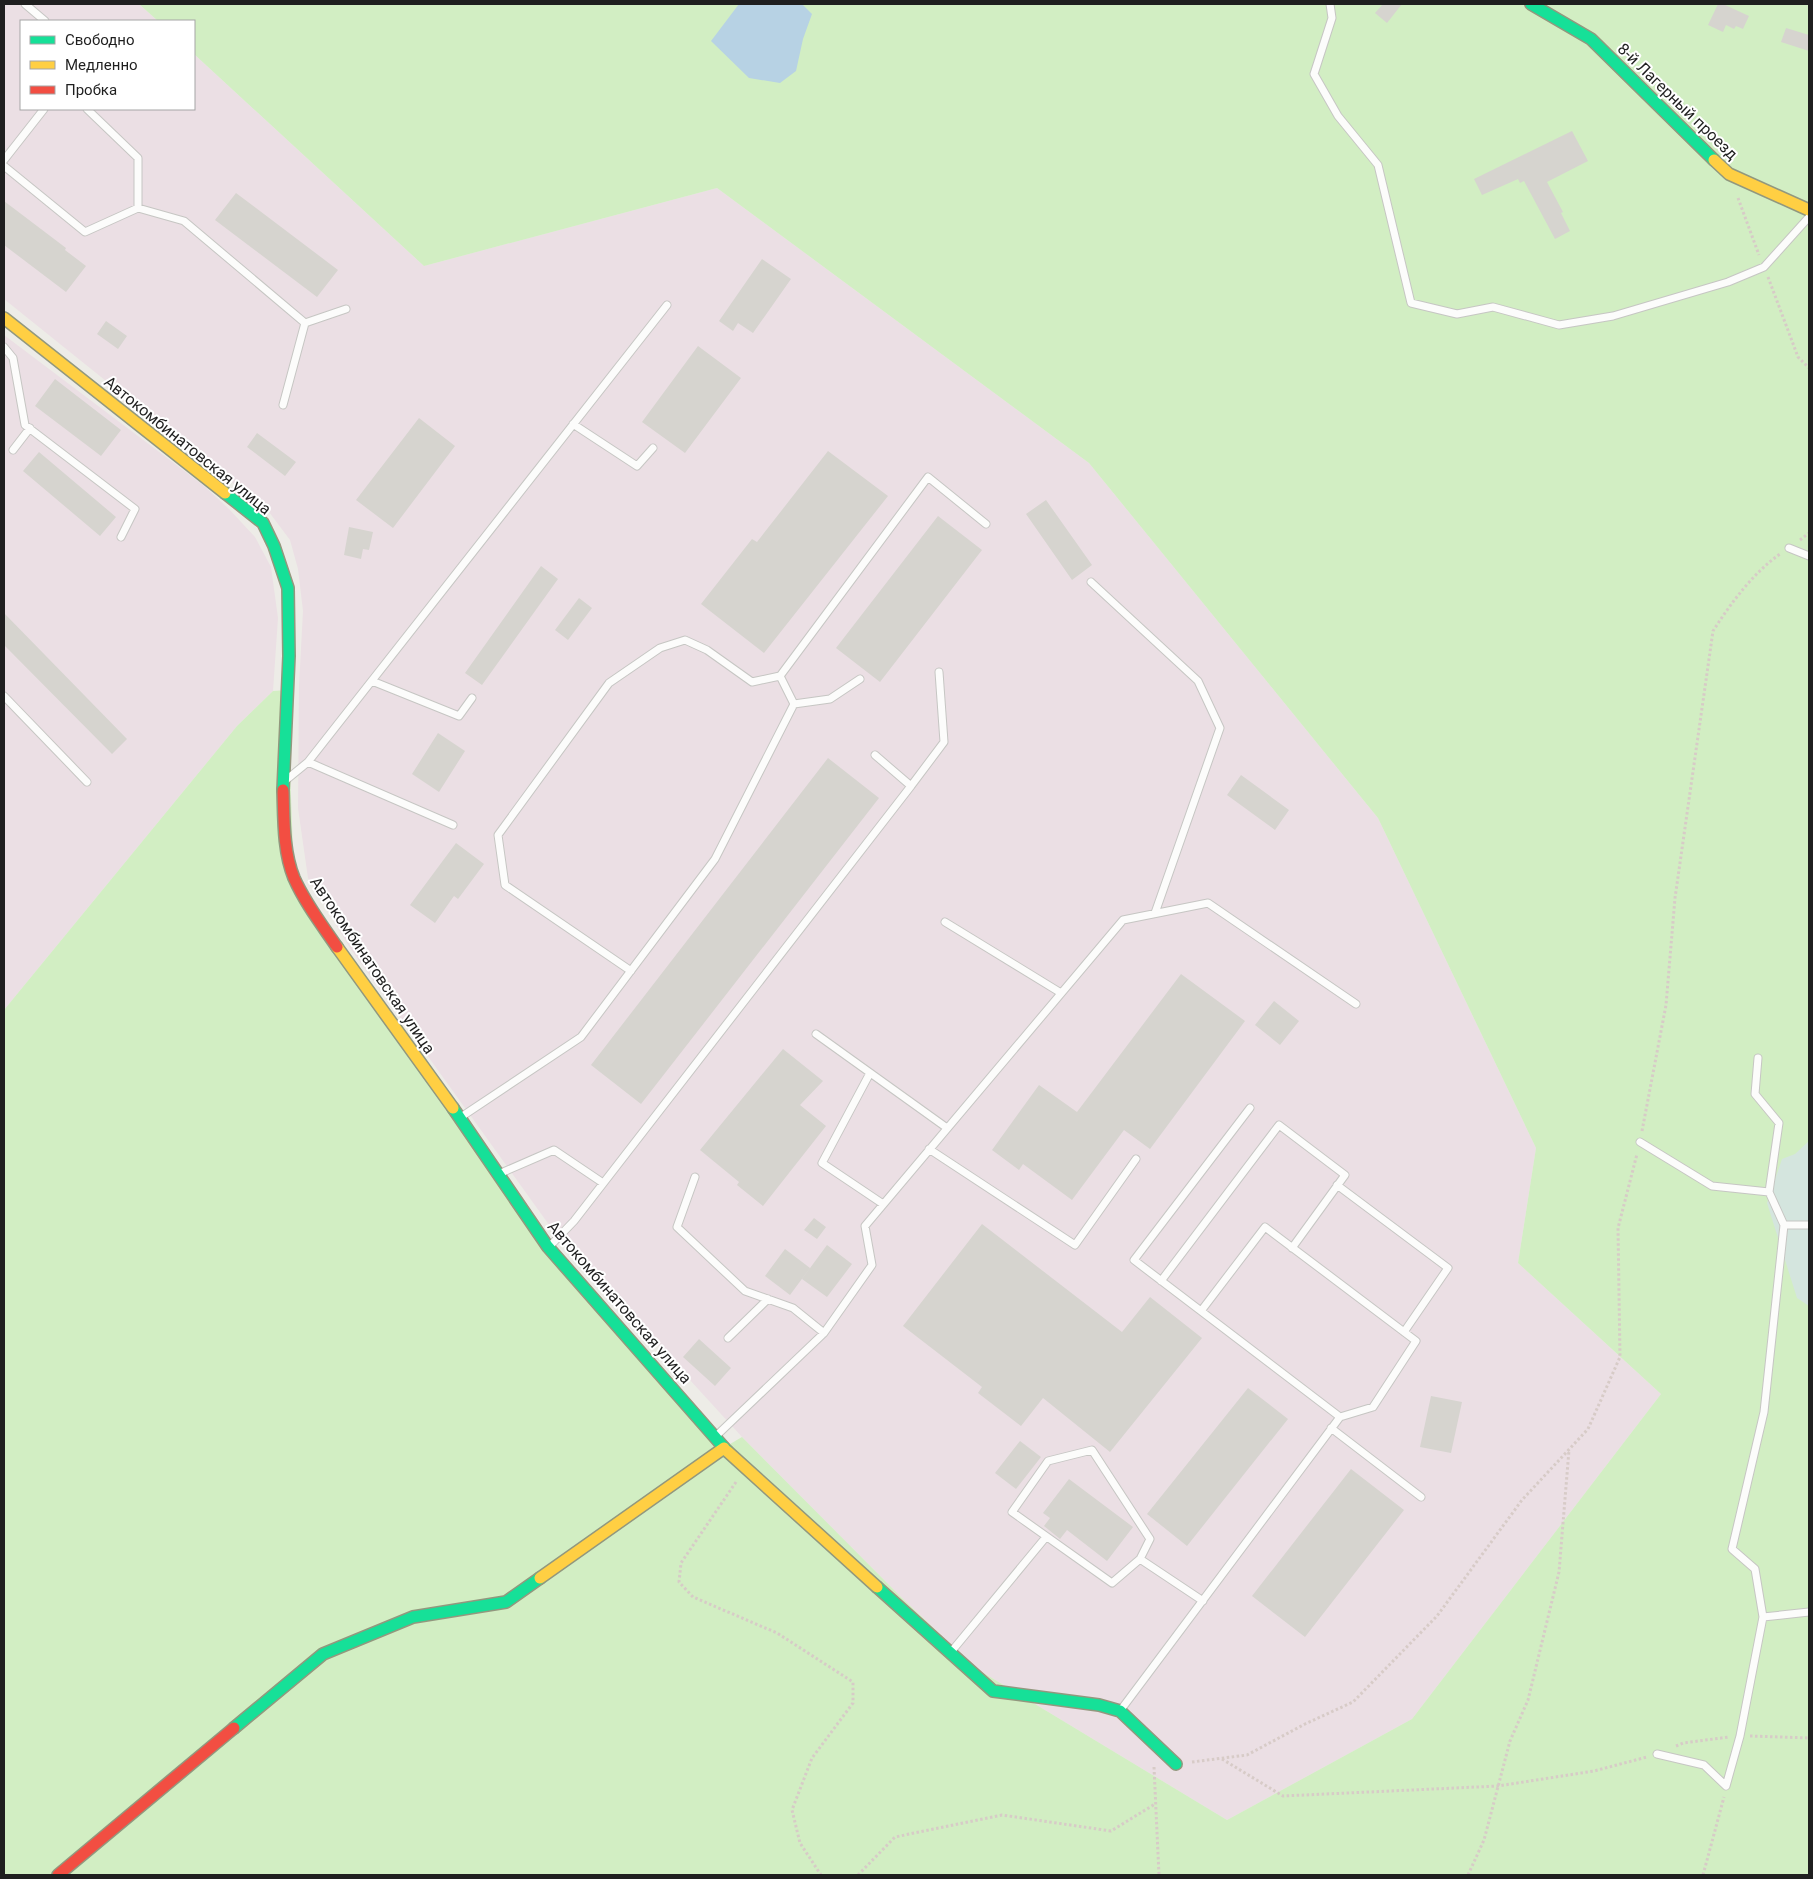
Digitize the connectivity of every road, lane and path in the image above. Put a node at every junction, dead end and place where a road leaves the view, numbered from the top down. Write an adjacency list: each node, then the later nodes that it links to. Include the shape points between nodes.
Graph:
1 (25, 4): 4 (lane)
2 (1330, 4): 11 (lane, via 1332,18 1314,74 1338,116 1378,165 1410,303 1457,314 1493,307 1559,325 1613,316 1728,282 1764,267)
3 (1531, 4): 10 (street, 8-й Лагерный проезд, via 1592,39 1729,174)
4 (44, 20)
5 (43, 110): 7 (lane)
6 (88, 110): 9 (lane, via 138,158)
7 (4, 160)
8 (4, 166): 9 (lane, via 85,232)
9 (138, 208): 15 (lane, via 184,221)
10 (1809, 210)
11 (1809, 217)
12 (667, 305): 18 (lane)
13 (346, 309): 15 (lane)
14 (4, 318): 38 (street, Автокомбинатовская улица, via 263,523 288,588 289,656)
15 (305, 323): 17 (lane)
16 (4, 346): 19 (lane, via 13,358 25,425)
17 (283, 405)
18 (573, 424): 20 (lane, via 637,466); 31 (lane)
19 (30, 428): 21 (lane); 24 (lane, via 135,509)
20 (653, 448)
21 (13, 450)
22 (986, 524): 29 (lane, via 928,478)
23 (1809, 533): 25 (path)
24 (121, 537)
25 (1788, 548): 26 (lane); 52 (path, via 1768,562 1728,607 1713,631 1675,898 1666,1005)
26 (1809, 556)
27 (1091, 582): 41 (lane, via 1198,681 1220,728)
28 (939, 672): 39 (lane, via 944,742)
29 (780, 676): 34 (lane); 43 (lane, via 752,682 707,650 685,640 660,648 609,683 498,836 505,885)
30 (860, 680): 34 (lane, via 830,698)
31 (372, 681): 33 (lane, via 459,716); 36 (lane)
32 (4, 696): 37 (lane)
33 (472, 698)
34 (794, 704): 43 (lane, via 715,859)
35 (874, 755): 39 (lane)
36 (308, 762): 38 (lane); 40 (lane)
37 (87, 782)
38 (283, 783): 50 (street, Автокомбинатовская улица, via 286,837 294,877 313,913)
39 (911, 786): 57 (lane)
40 (454, 825)
41 (1155, 914): 44 (lane, via 1123,920); 45 (lane, via 1208,903)
42 (945, 922): 44 (lane)
43 (631, 971): 50 (lane, via 581,1038)
44 (1061, 993): 51 (lane)
45 (1356, 1004)
46 (816, 1034): 48 (lane)
47 (1758, 1058): 59 (lane, via 1755,1094 1779,1123)
48 (870, 1073): 51 (lane); 60 (lane, via 822,1163)
49 (1250, 1108): 65 (lane, via 1134,1260)
50 (460, 1118): 55 (street, Автокомбинатовская улица)
51 (947, 1128): 53 (lane)
52 (1640, 1142): 59 (lane, via 1712,1186); 75 (path, via 1618,1228 1620,1357 1588,1429)
53 (929, 1149): 54 (lane, via 1076,1245); 60 (lane)
54 (1136, 1159)
55 (498, 1174): 57 (lane, via 554,1150); 63 (street, Автокомбинатовская улица)
56 (695, 1177): 66 (lane, via 677,1226 745,1291)
57 (603, 1183): 63 (lane)
58 (1337, 1185): 64 (lane); 65 (lane, via 1345,1175 1279,1125); 69 (lane, via 1448,1268)
59 (1769, 1192): 61 (lane)
60 (883, 1204): 68 (lane, via 865,1226 872,1264)
61 (1784, 1225): 62 (lane); 82 (lane, via 1764,1412 1732,1549 1756,1569)
62 (1809, 1225)
63 (548, 1248): 73 (street, Автокомбинатовская улица)
64 (1292, 1248): 67 (lane, via 1265,1227); 69 (lane)
65 (1161, 1281): 67 (lane)
66 (768, 1299): 68 (lane, via 793,1308); 70 (lane)
67 (1201, 1311): 71 (lane)
68 (824, 1332): 73 (lane)
69 (1404, 1332): 71 (lane, via 1416,1341 1373,1407)
70 (728, 1338)
71 (1340, 1417): 72 (lane)
72 (1331, 1428): 77 (lane); 80 (lane)
73 (715, 1437): 74 (street, Автокомбинатовская улица)
74 (724, 1448): 76 (street, Автокомбинатовская улица); 94 (street, via 506,1602 413,1617 323,1654)
75 (1569, 1450): 89 (path, via 1522,1500 1437,1616 1353,1702 1247,1755); 91 (path, via 1559,1572 1528,1700 1510,1741)
76 (746, 1468): 83 (street, Автокомбинатовская улица); 95 (path, via 680,1563 680,1582 693,1597 777,1633 853,1682 853,1703 812,1758 792,1810 800,1843)
77 (1421, 1496)
78 (1046, 1537): 79 (lane, via 1112,1583); 79 (lane, via 1012,1512 1048,1461 1092,1450 1150,1539); 83 (lane)
79 (1140, 1559): 80 (lane)
80 (1202, 1601): 84 (lane)
81 (1809, 1612): 82 (lane)
82 (1763, 1617): 85 (lane)
83 (950, 1654): 84 (street, Автокомбинатовская улица, via 993,1691 1099,1705)
84 (1120, 1711): 87 (street)
85 (1740, 1736): 86 (path); 88 (path, via 1683,1743); 92 (lane)
86 (1809, 1738)
87 (1153, 1742): 90 (street); 93 (path)
88 (1657, 1754): 91 (path, via 1594,1771); 92 (lane, via 1704,1765)
89 (1221, 1758): 90 (path); 91 (path, via 1282,1796)
90 (1176, 1764)
91 (1498, 1786): 98 (path, via 1484,1840)
92 (1726, 1786): 99 (path)
93 (1156, 1804): 96 (path, via 1111,1831 1002,1815 895,1837); 97 (path)
94 (58, 1875)
95 (821, 1875)
96 (858, 1875)
97 (1159, 1875)
98 (1468, 1875)
99 (1703, 1875)

